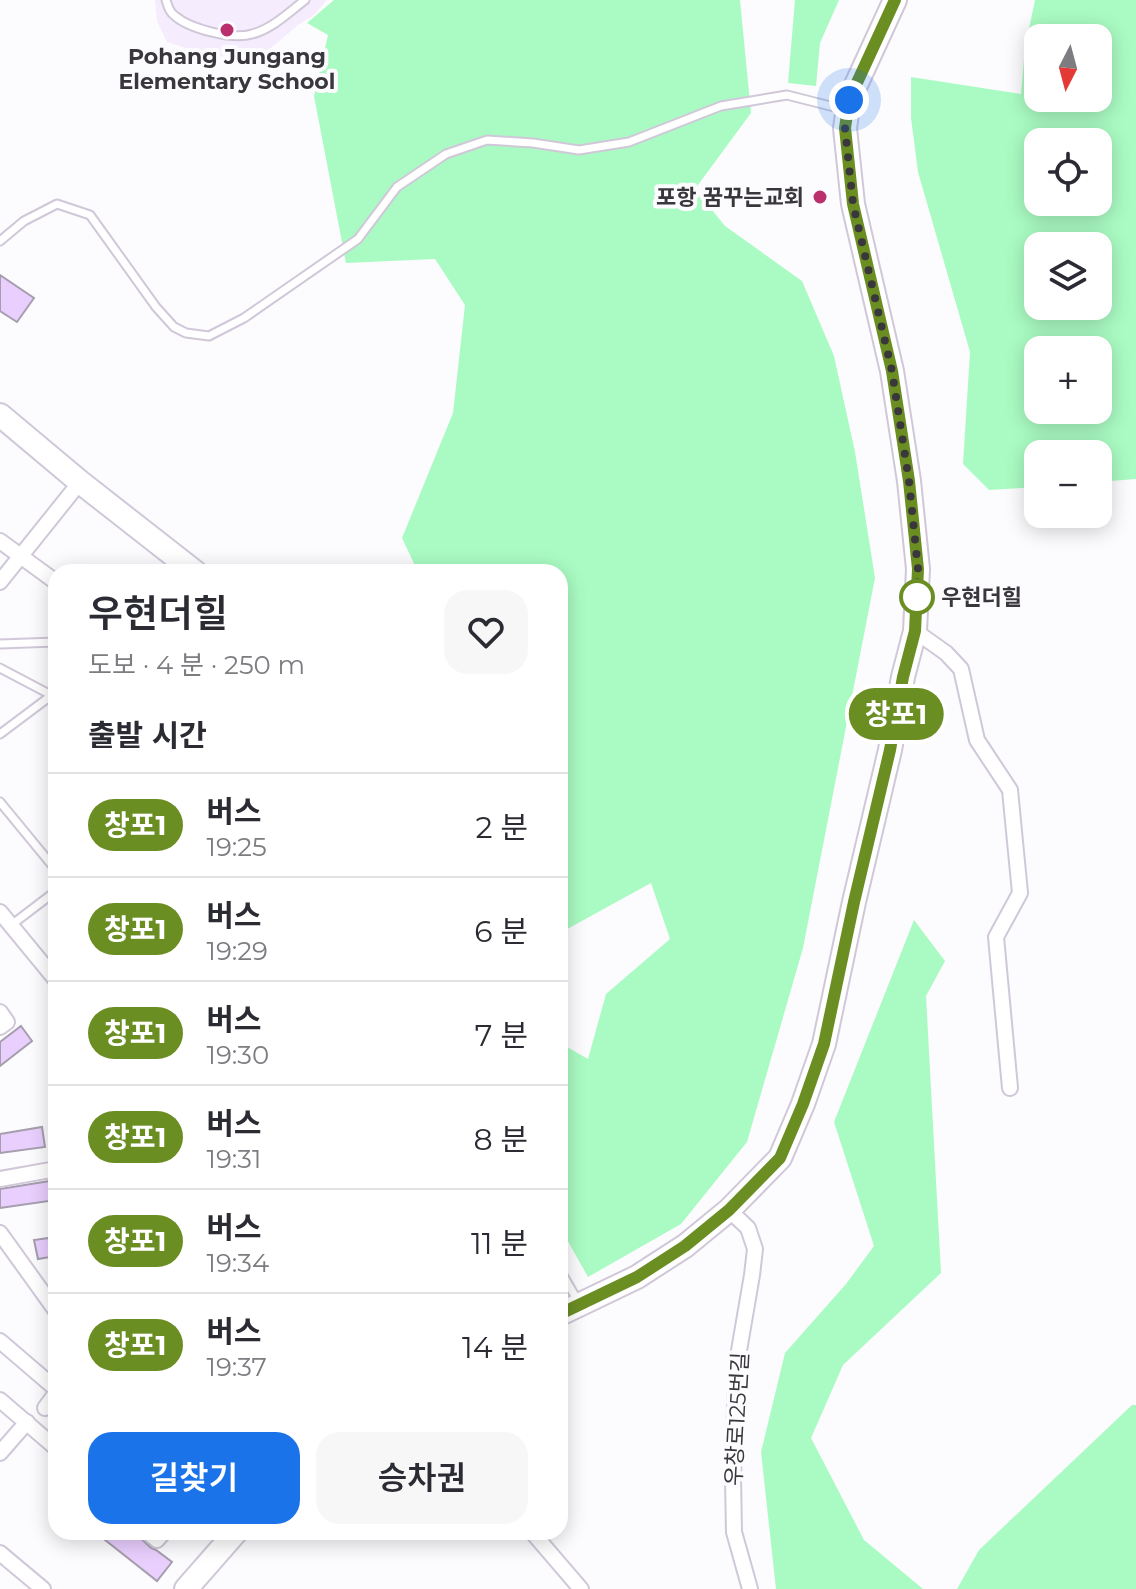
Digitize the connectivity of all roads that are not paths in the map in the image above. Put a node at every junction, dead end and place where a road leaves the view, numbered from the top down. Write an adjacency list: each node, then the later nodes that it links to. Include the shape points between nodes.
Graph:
1 (166, 0): 2 (lane, via 176,18 235,36 269,27)
2 (305, 0)
3 (895, 0): 4 (main road)
4 (848, 110): 5 (lane, via 787,95 721,106 629,142 579,150 487,140 446,154 397,187 358,239 244,318 209,336 174,327 90,215 57,204); 13 (main road, via 853,204 892,371 909,481 918,569)
5 (0, 241)
6 (0, 415): 7 (main road)
7 (80, 482): 9 (street); 10 (main road)
8 (0, 541): 9 (street)
9 (19, 556): 11 (street); 12 (street)
10 (185, 564)
11 (48, 576)
12 (0, 582)
13 (915, 631): 28 (street, via 961,669 977,740 1010,790 1020,893 996,937); 31 (main road, via 824,1044 780,1158)
14 (48, 642): 15 (lane)
15 (0, 644)
16 (0, 668): 17 (lane)
17 (48, 693)
18 (48, 700): 19 (lane)
19 (0, 734)
20 (0, 802): 21 (lane)
21 (48, 862)
22 (48, 897): 24 (lane)
23 (0, 912): 24 (street)
24 (5, 930): 25 (street)
25 (48, 972)
26 (0, 1012): 27 (street, via 7,1022)
27 (0, 1027)
28 (1010, 1088)
29 (48, 1170): 30 (street)
30 (0, 1179)
31 (729, 1210): 34 (main road, via 637,1277); 49 (street, 우창로125번길, via 748,1228 755,1249 736,1368 733,1478 734,1532)
32 (0, 1233): 33 (street)
33 (48, 1290)
34 (570, 1309)
35 (0, 1341): 36 (street)
36 (48, 1384)
37 (0, 1400): 40 (street)
38 (48, 1403): 39 (street)
39 (45, 1408)
40 (27, 1422): 41 (street); 42 (street)
41 (48, 1441)
42 (0, 1453)
43 (229, 1540): 47 (main road)
44 (539, 1540): 48 (street)
45 (0, 1553): 46 (street)
46 (43, 1589)
47 (186, 1589)
48 (581, 1589)
49 (750, 1589)

